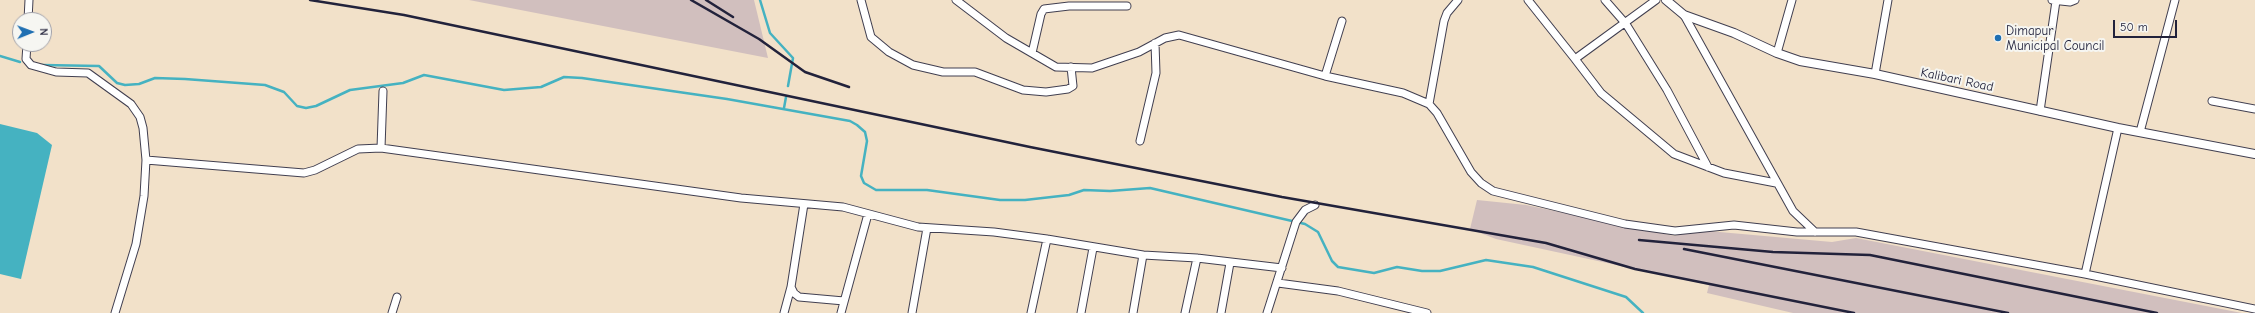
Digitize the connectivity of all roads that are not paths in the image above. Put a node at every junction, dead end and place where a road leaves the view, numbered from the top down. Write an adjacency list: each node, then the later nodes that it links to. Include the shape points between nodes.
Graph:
1 (29, 0): 15 (street)
2 (861, 0): 24 (street, via 871,37 889,52 912,65 943,72 975,72 1023,90 1046,92 1073,86)
3 (956, 0): 21 (street, via 1006,38)
4 (1458, 0): 29 (street, via 1444,21)
5 (1528, 0): 23 (street)
6 (1605, 0): 18 (street)
7 (1656, 0): 18 (street)
8 (1666, 0): 16 (street, Kalibari Road)
9 (1792, 0): 22 (street)
10 (1888, 0): 25 (street)
11 (2054, 0): 12 (street); 31 (street)
12 (2075, 0)
13 (2175, 0): 33 (street)
14 (1127, 6): 21 (street, via 1044,9)
15 (28, 12)
16 (1684, 15): 22 (street, Kalibari Road, via 1734,33); 39 (street)
17 (1342, 21): 26 (street)
18 (1626, 24): 23 (street); 38 (street, via 1667,90)
19 (1155, 43): 24 (street, via 1139,52 1092,68); 26 (street, via 1179,35); 34 (street, via 1156,73)
20 (26, 52): 37 (street, via 26,59 31,65 56,72 88,73 131,104 138,111 143,128)
21 (1032, 53): 24 (street, via 1056,67)
22 (1777, 53): 25 (street, Kalibari Road, via 1800,61)
23 (1575, 59): 38 (street, via 1602,93 1674,154)
24 (1071, 67)
25 (1876, 74): 31 (street, Kalibari Road)
26 (1325, 76): 29 (street, via 1403,93)
27 (383, 91): 35 (street)
28 (2212, 101): 30 (street)
29 (1429, 104): 44 (street, via 1437,112 1471,172 1481,184 1493,191 1625,224 1675,231 1734,225)
30 (2255, 109)
31 (2040, 111): 32 (street, Kalibari Road)
32 (2118, 128): 33 (street, Kalibari Road); 51 (street)
33 (2140, 132): 36 (street, Kalibari Road)
34 (1140, 141)
35 (381, 148): 37 (street, via 358,149 304,173); 40 (street, via 741,198)
36 (2255, 154)
37 (146, 160): 57 (street, via 144,196 136,244)
38 (1708, 167): 39 (street, via 1740,177)
39 (1776, 183): 44 (street, via 1793,211)
40 (804, 204): 42 (street, via 843,207); 53 (street)
41 (1315, 205): 50 (street, via 1305,210 1296,222)
42 (868, 214): 43 (street); 55 (street)
43 (927, 228): 45 (street); 61 (street)
44 (1815, 232): 51 (street, via 1856,232)
45 (1047, 239): 46 (street); 62 (street)
46 (1093, 248): 47 (street); 63 (street)
47 (1143, 256): 48 (street); 64 (street)
48 (1197, 258): 49 (street); 65 (street)
49 (1230, 263): 50 (street); 66 (street)
50 (1282, 268): 52 (street)
51 (2085, 274): 56 (street)
52 (1278, 283): 67 (street); 68 (street, via 1338,291)
53 (791, 287): 55 (street, via 799,296); 59 (street)
54 (397, 297): 58 (street)
55 (844, 301): 60 (street)
56 (2255, 309)
57 (115, 313)
58 (392, 313)
59 (784, 313)
60 (841, 313)
61 (912, 313)
62 (1031, 313)
63 (1081, 313)
64 (1133, 313)
65 (1185, 313)
66 (1221, 313)
67 (1267, 313)
68 (1426, 313)

